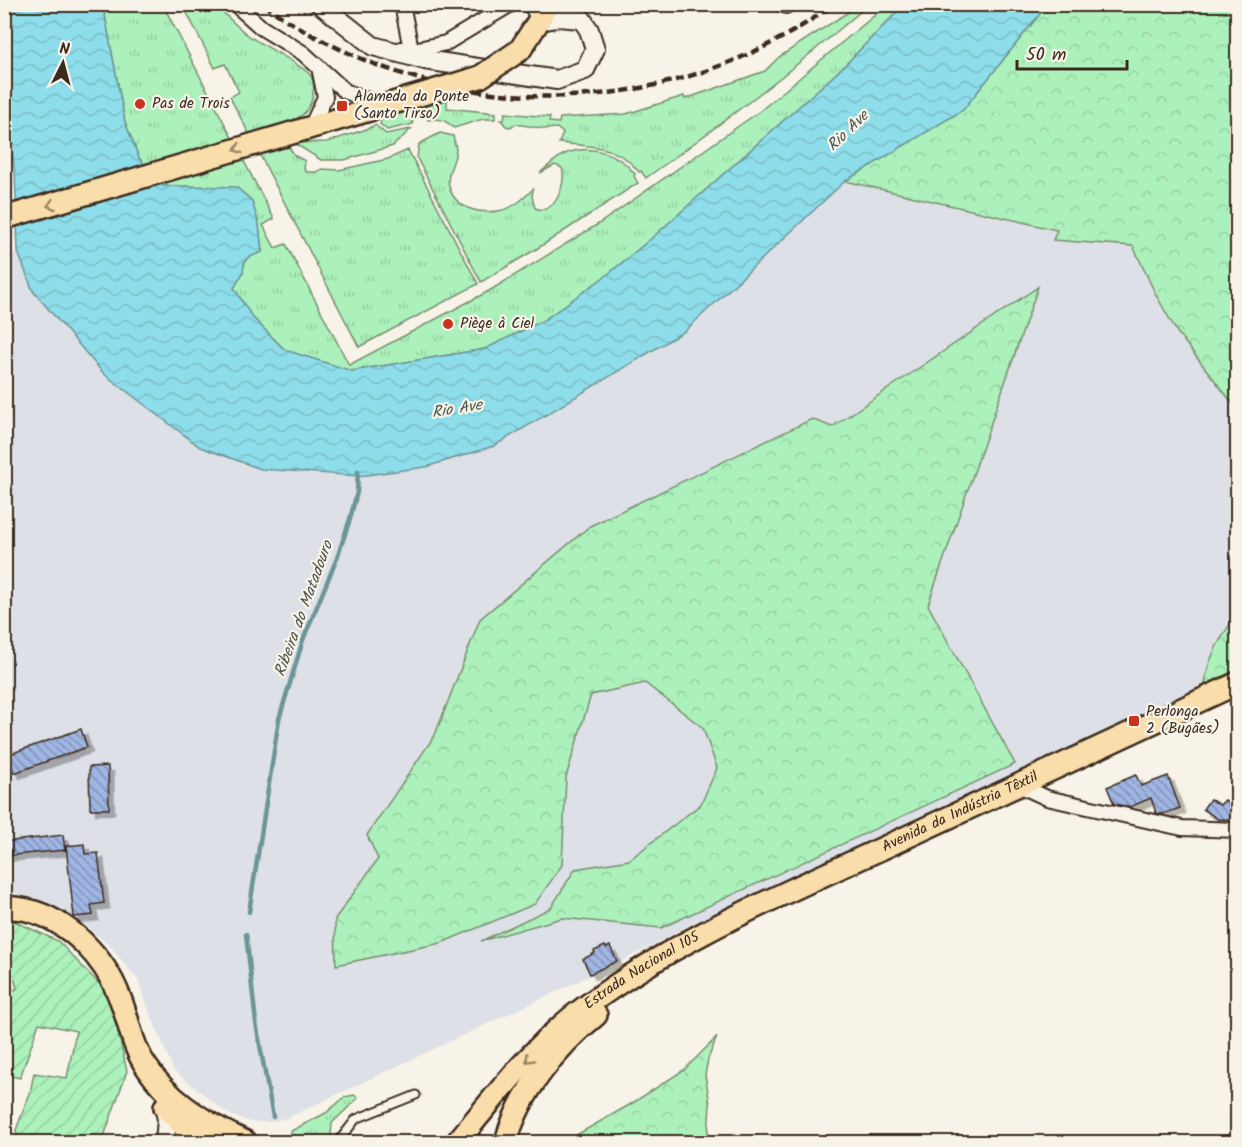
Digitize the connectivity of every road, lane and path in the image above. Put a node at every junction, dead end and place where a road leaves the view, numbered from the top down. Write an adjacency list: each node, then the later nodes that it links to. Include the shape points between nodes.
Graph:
1 (235, 4): 12 (street)
2 (320, 4): 10 (street, via 373,46)
3 (402, 4): 9 (street)
4 (511, 4): 5 (street)
5 (494, 9): 8 (street)
6 (538, 10): 7 (street, via 558,17); 13 (main road, bridge, via 520,50 480,77)
7 (577, 12): 11 (street, via 595,49 585,70 557,80)
8 (446, 43): 9 (street); 11 (street)
9 (411, 49): 10 (street)
10 (387, 50): 11 (street)
11 (438, 63)
12 (319, 67): 13 (street, via 345,91); 14 (street, via 325,97)
13 (383, 105): 14 (main road)
14 (302, 129): 15 (main road, one-way to 15)
15 (5, 218)
16 (1238, 683): 17 (main road, Avenida da Indústria Têxtil)
17 (1019, 785): 18 (street, via 1047,798 1182,828); 20 (main road, Avenida da Indústria Têxtil, via 738,914)
18 (1238, 830)
19 (4, 907): 21 (main road, via 28,910 54,920 82,941 102,963 113,980)
20 (686, 944): 31 (main road, Estrada Nacional 105, one-way to 31, via 608,990 571,1019 524,1064); 32 (main road, Estrada Nacional 105, via 587,1022 554,1057 523,1102)
21 (146, 1066): 23 (main road, via 150,1084); 28 (main road, via 182,1106)
22 (416, 1095): 24 (lane, via 356,1119)
23 (164, 1106): 25 (main road); 26 (street)
24 (346, 1132): 29 (lane); 30 (lane)
25 (195, 1140): 27 (street, via 211,1137)
26 (165, 1143)
27 (227, 1143)
28 (246, 1143)
29 (338, 1143)
30 (348, 1143)
31 (457, 1143)
32 (507, 1143)

